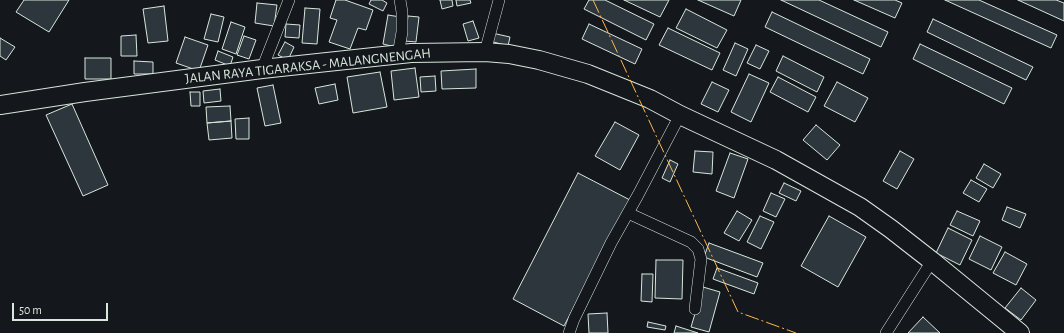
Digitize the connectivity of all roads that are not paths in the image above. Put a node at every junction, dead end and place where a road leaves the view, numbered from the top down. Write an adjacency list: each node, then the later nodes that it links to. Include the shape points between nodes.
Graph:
1 (289, 0): 6 (street)
2 (400, 0): 5 (street, via 402,32)
3 (499, 0): 4 (street)
4 (485, 52): 5 (main road, JALAN RAYA TIGARAKSA - MALANGNENGAH); 8 (main road, JALAN RAYA TIGARAKSA - MALANGNENGAH, via 509,54 588,74 650,99)
5 (398, 55): 6 (main road, JALAN RAYA TIGARAKSA - MALANGNENGAH)
6 (262, 69): 7 (main road, JALAN RAYA TIGARAKSA - MALANGNENGAH)
7 (0, 105)
8 (680, 115): 9 (street); 10 (main road, JALAN RAYA TIGARAKSA - MALANGNENGAH, via 776,160 860,207)
9 (628, 213): 11 (street, via 692,242 698,249 701,259); 12 (street, via 611,243)
10 (932, 261): 13 (street); 14 (main road, JALAN RAYA TIGARAKSA - MALANGNENGAH)
11 (695, 309)
12 (569, 333)
13 (886, 333)
14 (1020, 333)

